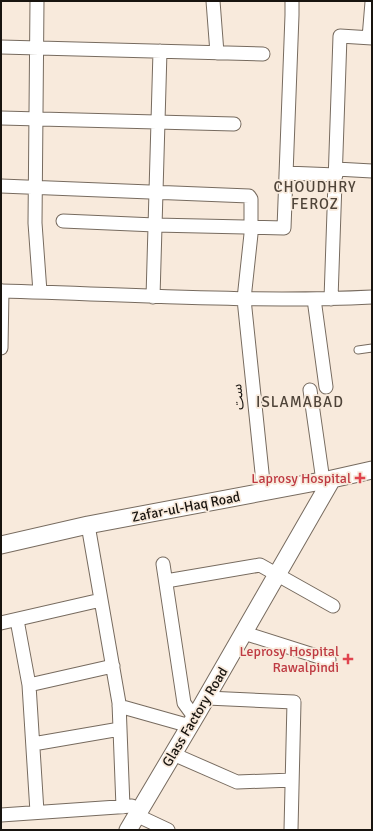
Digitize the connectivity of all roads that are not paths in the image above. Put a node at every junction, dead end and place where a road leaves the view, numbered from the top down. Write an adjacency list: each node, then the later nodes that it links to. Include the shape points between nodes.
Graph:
1 (37, 1): 7 (street)
2 (213, 1): 9 (street)
3 (292, 1): 17 (street)
4 (372, 2): 5 (street)
5 (370, 38): 16 (street, via 340,36)
6 (1, 47): 7 (street)
7 (37, 48): 8 (street); 12 (street)
8 (160, 51): 9 (street); 13 (street)
9 (217, 52): 10 (street)
10 (263, 54)
11 (1, 118): 12 (street)
12 (36, 119): 13 (street); 19 (street)
13 (158, 122): 14 (street); 20 (street)
14 (234, 124)
15 (372, 170): 16 (street)
16 (336, 172): 17 (street); 30 (street)
17 (286, 173): 23 (street, via 284,228)
18 (1, 186): 19 (street)
19 (35, 187): 20 (street); 25 (street)
20 (156, 191): 22 (street); 23 (street, ست, via 249,196 252,204)
21 (63, 221): 22 (street)
22 (155, 225): 23 (street); 26 (street)
23 (251, 228): 28 (street, ست)
24 (1, 291): 25 (street); 31 (street)
25 (40, 292): 26 (street)
26 (153, 297): 28 (street)
27 (372, 297): 30 (street)
28 (244, 299): 29 (street); 39 (street, ست)
29 (314, 299): 30 (street); 35 (street)
30 (331, 299)
31 (1, 316): 32 (street)
32 (1, 348)
33 (372, 348): 34 (lane)
34 (358, 350)
35 (326, 387)
36 (310, 390): 38 (street)
37 (372, 470): 38 (street, Zafar-ul-Haq Road)
38 (328, 480): 39 (street, Zafar-ul-Haq Road); 43 (street, Glass Factory Road)
39 (264, 492): 40 (street, Zafar-ul-Haq Road)
40 (88, 525): 41 (street, Zafar-ul-Haq Road); 45 (street)
41 (1, 544)
42 (163, 564): 44 (street)
43 (277, 576): 44 (street, via 260,565); 46 (street); 49 (street, Glass Factory Road)
44 (166, 582): 55 (street, via 184,703)
45 (101, 600): 47 (street); 51 (street)
46 (333, 606)
47 (17, 620): 48 (street); 52 (street)
48 (1, 623)
49 (244, 633): 50 (street); 53 (street, Glass Factory Road)
50 (329, 660)
51 (113, 666): 52 (street); 54 (street)
52 (29, 685): 57 (street)
53 (207, 698): 55 (street, Glass Factory Road); 59 (street, via 294,702)
54 (119, 706): 55 (street); 56 (street)
55 (192, 722): 58 (street, Glass Factory Road)
56 (120, 729): 57 (street); 60 (street)
57 (33, 744): 61 (street)
58 (173, 754): 59 (street, via 237,782); 60 (street, Glass Factory Road)
59 (292, 780): 65 (street)
60 (134, 809): 61 (street); 63 (street, Glass Factory Road); 64 (street)
61 (37, 812): 62 (street)
62 (1, 815)
63 (128, 830)
64 (168, 830)
65 (291, 830)

